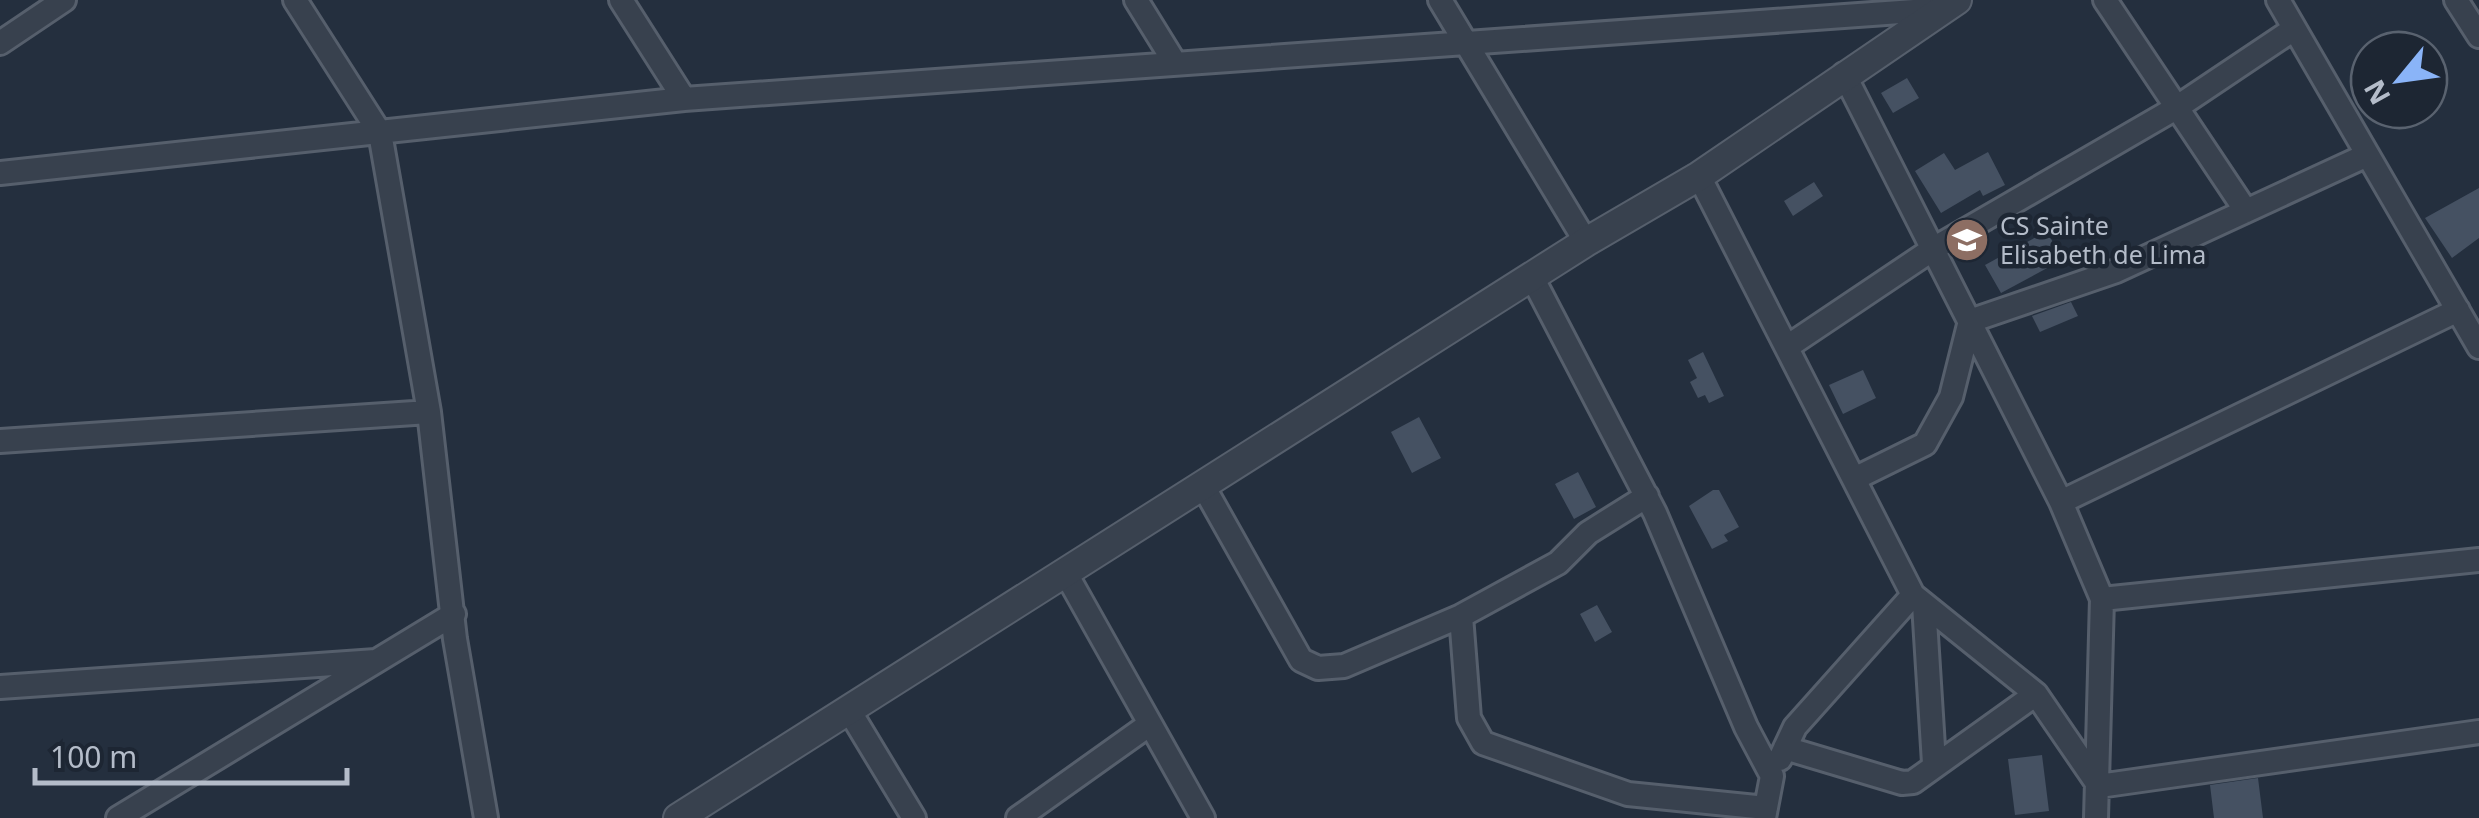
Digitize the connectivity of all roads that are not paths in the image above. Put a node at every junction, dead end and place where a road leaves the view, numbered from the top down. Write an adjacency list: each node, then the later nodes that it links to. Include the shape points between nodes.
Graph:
1 (64, 0): 13 (street)
2 (296, 0): 18 (street)
3 (621, 0): 16 (street)
4 (1136, 0): 14 (street)
5 (1440, 0): 12 (street)
6 (2105, 0): 17 (street)
7 (2278, 0): 10 (street)
8 (2456, 0): 11 (street)
9 (1949, 5): 12 (street); 15 (street)
10 (2294, 29): 17 (street); 19 (street)
11 (2479, 36)
12 (1468, 41): 14 (street); 23 (street)
13 (0, 43)
14 (1175, 63): 16 (street)
15 (1844, 74): 21 (street); 24 (street)
16 (684, 99): 18 (street)
17 (2176, 108): 22 (street); 24 (street)
18 (380, 132): 20 (street); 30 (street)
19 (2366, 156): 22 (street); 26 (street)
20 (0, 173)
21 (1699, 176): 23 (street); 28 (street)
22 (2246, 211): 27 (street, via 2116,271)
23 (1586, 242): 25 (street)
24 (1933, 249): 27 (street); 28 (street)
25 (1532, 276): 33 (street); 34 (street)
26 (2458, 310): 29 (street); 35 (street)
27 (1970, 321): 32 (street, via 1951,397 1925,444); 35 (street)
28 (1787, 347): 32 (street)
29 (2479, 348)
30 (429, 412): 31 (street); 40 (street)
31 (0, 441)
32 (1854, 480): 38 (street)
33 (1202, 484): 37 (street); 41 (street, via 1301,660 1318,668 1344,666)
34 (1647, 496): 41 (street, via 1588,533 1558,563); 50 (street)
35 (2061, 502): 39 (street)
36 (2479, 560): 39 (street)
37 (1065, 572): 45 (street); 46 (street)
38 (1919, 599): 44 (street); 48 (street, via 1795,727); 49 (street)
39 (2102, 599): 51 (street)
40 (454, 614): 42 (street); 54 (street)
41 (1460, 616): 52 (street, via 1469,718 1483,743 1628,794)
42 (383, 660): 43 (street); 53 (street)
43 (0, 687)
44 (2036, 694): 49 (street); 51 (street)
45 (850, 712): 55 (street); 56 (street)
46 (1150, 724): 57 (street); 58 (street)
47 (2479, 732): 51 (street)
48 (1785, 748): 49 (street, via 1902,783); 50 (street)
49 (1934, 764)
50 (1772, 776): 52 (street)
51 (2100, 786): 59 (street)
52 (1764, 813)
53 (118, 818)
54 (486, 818)
55 (678, 818)
56 (914, 818)
57 (1018, 818)
58 (1203, 818)
59 (2096, 818)

